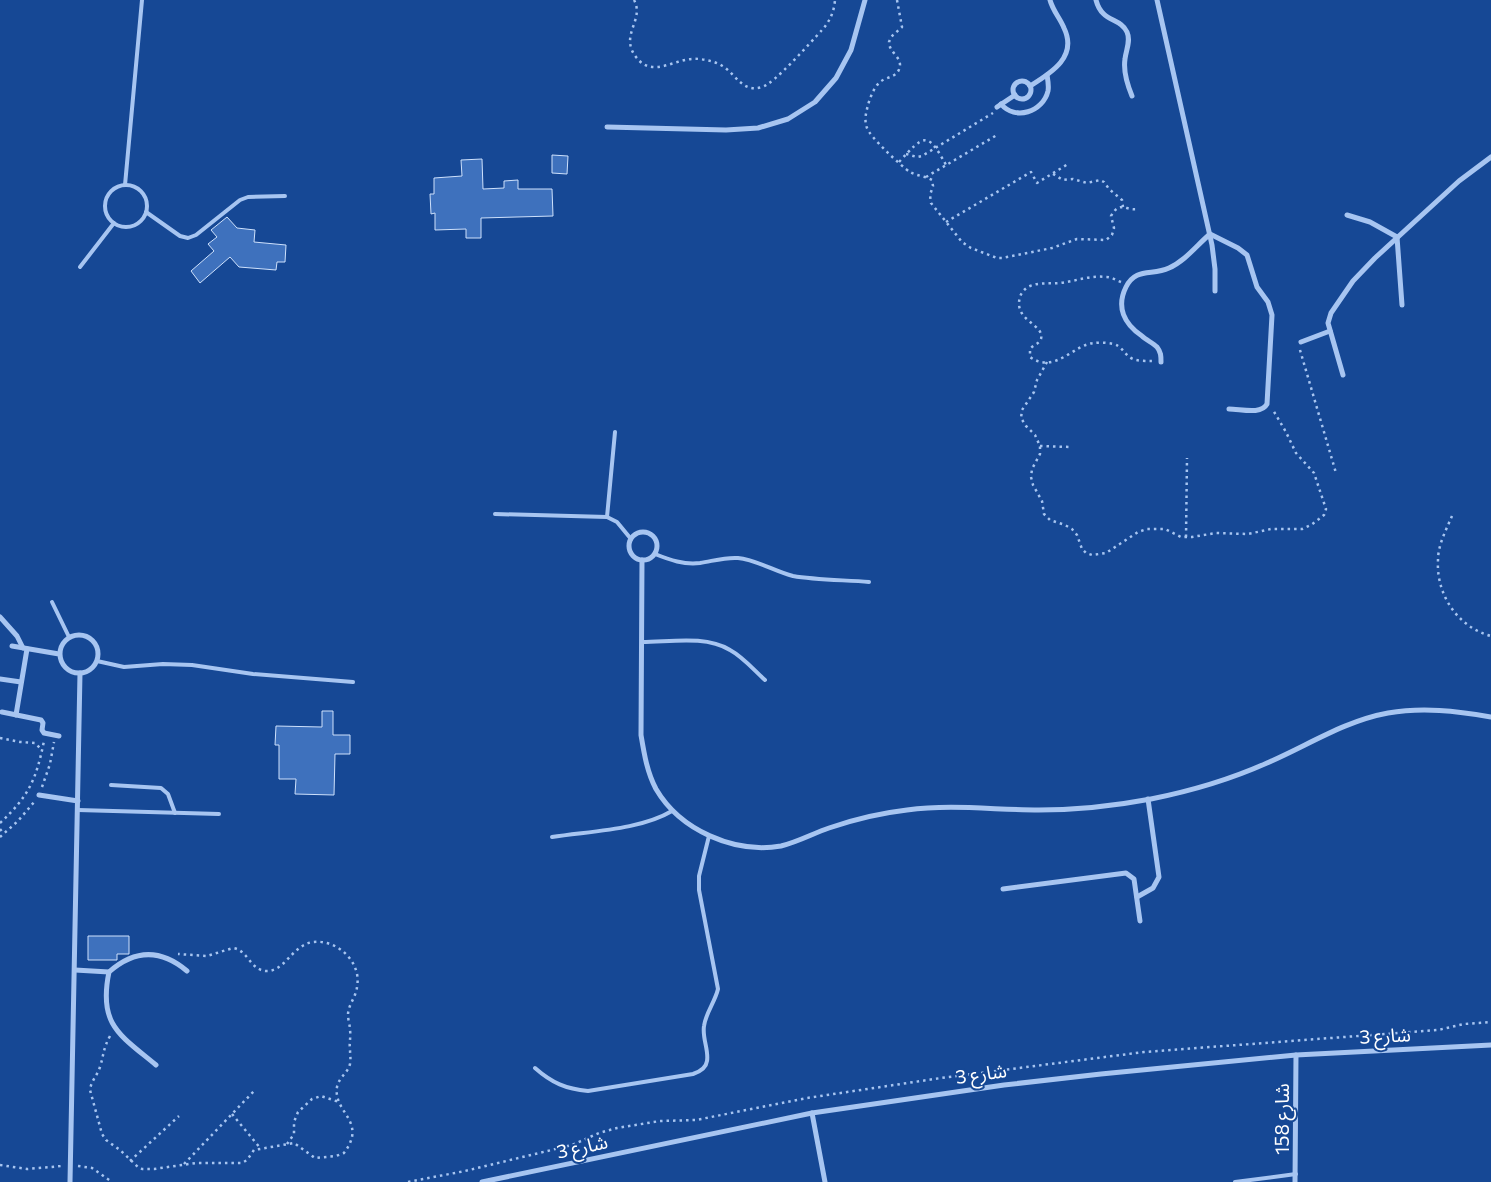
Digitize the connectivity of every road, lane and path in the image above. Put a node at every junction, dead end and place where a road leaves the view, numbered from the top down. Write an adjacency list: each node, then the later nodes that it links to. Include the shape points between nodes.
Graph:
1 (142, 0): 24 (lane)
2 (634, 0): 3 (path, via 637,15 630,45 643,64 655,68 689,58 710,61 724,67 740,83 755,89 770,84 822,30 830,20)
3 (835, 0)
4 (865, 0): 14 (street, via 851,50 836,78 815,102 788,119 758,128 726,130)
5 (898, 0): 19 (path, via 902,27 889,42 891,52 900,65 894,76 878,84 865,122 869,133)
6 (1050, 0): 9 (street, via 1068,40 1063,60)
7 (1096, 0): 12 (street, via 1102,14 1121,25 1129,38 1124,72)
8 (1157, 0): 32 (street)
9 (1047, 75): 10 (street); 13 (street, via 1048,92 1039,105 1020,114)
10 (1030, 86): 11 (street, via 1031,92 1027,97 1021,99); 11 (street, via 1025,81 1018,82 1013,88)
11 (1015, 95): 13 (street)
12 (1132, 96)
13 (1000, 106): 16 (path)
14 (607, 127)
15 (997, 135): 21 (path)
16 (936, 148): 17 (path, via 922,156); 17 (path, via 931,142 922,140); 21 (path)
17 (906, 154): 19 (path)
18 (1491, 157): 33 (street)
19 (899, 162): 23 (path, via 911,172)
20 (1068, 164): 22 (path)
21 (946, 166): 23 (path)
22 (1052, 173): 26 (path, via 1063,180 1073,178 1087,183 1100,180 1122,200); 31 (path, via 1037,183 1032,172)
23 (926, 177): 31 (path, via 933,183 932,204)
24 (125, 185): 28 (lane, via 140,191 146,200); 30 (lane, via 114,188 105,202 107,214)
25 (286, 196): 28 (lane, via 240,200 188,238 180,236)
26 (1123, 207): 27 (path); 31 (path, via 1112,213 1113,232 1106,240 1077,239 1052,248 1002,258 966,245)
27 (1138, 209)
28 (146, 212): 30 (lane, via 140,221 130,226)
29 (1347, 214): 33 (street)
30 (114, 222): 34 (lane)
31 (946, 222)
32 (1210, 234): 35 (street, via 1170,268 1140,273); 36 (street); 43 (street, via 1247,255 1257,287 1268,302 1272,315)
33 (1397, 237): 37 (street); 38 (street, via 1353,281 1329,316)
34 (80, 267)
35 (1127, 285): 40 (path, via 1100,276 1027,287 1020,295 1018,306 1022,316 1038,329 1041,339 1030,349 1030,357); 41 (street, via 1122,295 1124,318 1130,327 1156,346)
36 (1215, 290)
37 (1402, 305)
38 (1330, 332): 39 (street); 42 (street)
39 (1301, 342): 49 (path, via 1302,358)
40 (1047, 362): 41 (path, via 1095,342 1116,345 1138,361); 46 (path, via 1021,418)
41 (1161, 362)
42 (1342, 375)
43 (1267, 400): 44 (street, via 1266,407 1260,411); 53 (path, via 1296,453 1314,473 1326,509 1324,515 1302,529 1271,529 1248,534 1216,532)
44 (1229, 409)
45 (615, 432): 52 (lane)
46 (1040, 446): 47 (path); 53 (path, via 1031,477 1044,514 1072,529 1086,553 1106,553 1146,529 1165,529)
47 (1070, 447)
48 (1187, 458): 53 (path)
49 (1336, 473)
50 (495, 514): 52 (lane)
51 (1452, 516): 60 (path, via 1442,540 1438,578 1454,612 1468,625)
52 (607, 518): 54 (lane, via 617,522)
53 (1186, 537)
54 (631, 539): 55 (street, via 637,533 651,533 658,545); 56 (street, via 631,553)
55 (655, 554): 56 (street); 57 (lane, via 684,563 737,558 795,576)
56 (642, 560): 62 (street)
57 (869, 582)
58 (52, 602): 61 (lane)
59 (0, 617): 64 (street)
60 (1491, 636)
61 (69, 637): 65 (street); 66 (street, via 79,634 94,641)
62 (642, 642): 69 (lane, via 720,645 732,650); 84 (street, via 641,735 645,762 656,788)
63 (12, 646): 64 (street)
64 (25, 648): 65 (street); 70 (street)
65 (59, 654): 67 (street, via 65,668)
66 (97, 661): 67 (street, via 90,670); 71 (lane, via 124,667 192,665 261,675)
67 (80, 673): 82 (street)
68 (0, 679): 70 (street)
69 (765, 680)
70 (22, 682): 73 (street)
71 (353, 682)
72 (2, 712): 73 (street)
73 (16, 715): 75 (street, via 41,720)
74 (1491, 717): 81 (street, via 1451,710 1388,713 1357,721 1229,779)
75 (46, 734): 76 (street); 78 (path)
76 (60, 736)
77 (0, 738): 78 (path, via 35,743)
78 (42, 750): 87 (path, via 31,787 15,810)
79 (110, 785): 85 (lane, via 161,788 168,794)
80 (39, 795): 82 (street)
81 (1148, 799): 90 (street, via 1075,809 910,809 855,820 782,846 732,844); 93 (street, via 1158,877 1153,888)
82 (78, 801): 83 (street)
83 (78, 810): 85 (lane); 96 (street)
84 (672, 811): 90 (street); 91 (lane, via 640,824)
85 (175, 813): 86 (lane)
86 (218, 814)
87 (0, 823)
88 (0, 829): 89 (path)
89 (4, 834)
90 (709, 836): 103 (lane, via 699,876 699,890 718,989 704,1027 705,1067 693,1074 588,1091 559,1085)
91 (552, 837)
92 (1003, 889): 93 (street, via 1126,873 1134,879)
93 (1137, 897): 94 (street)
94 (1140, 921)
95 (166, 957): 97 (street); 98 (street, via 154,954 130,958); 105 (path, via 178,954 212,956 237,948 256,968 266,971 277,968 305,944 322,942 344,952 358,981 348,1012 350,1065 337,1086)
96 (75, 970): 98 (street); 114 (street)
97 (187, 971)
98 (109, 972): 99 (street, via 106,1005)
99 (114, 1028): 102 (street); 111 (path, via 103,1049 90,1090 102,1134)
100 (1491, 1046): 101 (street, شارع 3)
101 (1296, 1055): 106 (street, شارع 3, via 1004,1085); 115 (street, شارع 158)
102 (156, 1065)
103 (536, 1068)
104 (254, 1091): 107 (path)
105 (339, 1102): 109 (path, via 320,1096 306,1104 295,1117 294,1134); 109 (path, via 352,1127 344,1153 315,1158 298,1144)
106 (812, 1113): 118 (street, شارع 3); 119 (street)
107 (232, 1114): 110 (path); 113 (path)
108 (178, 1116): 111 (path)
109 (287, 1144): 110 (path)
110 (261, 1149): 113 (path, via 254,1150 242,1163)
111 (130, 1161): 113 (path, via 147,1170)
112 (0, 1164): 114 (path, via 27,1169)
113 (183, 1165)
114 (70, 1166): 116 (street); 117 (path, via 92,1168)
115 (1296, 1174): 120 (lane); 121 (street, شارع 158)
116 (70, 1182)
117 (112, 1182)
118 (482, 1182)
119 (824, 1182)
120 (1235, 1182)
121 (1296, 1182)

